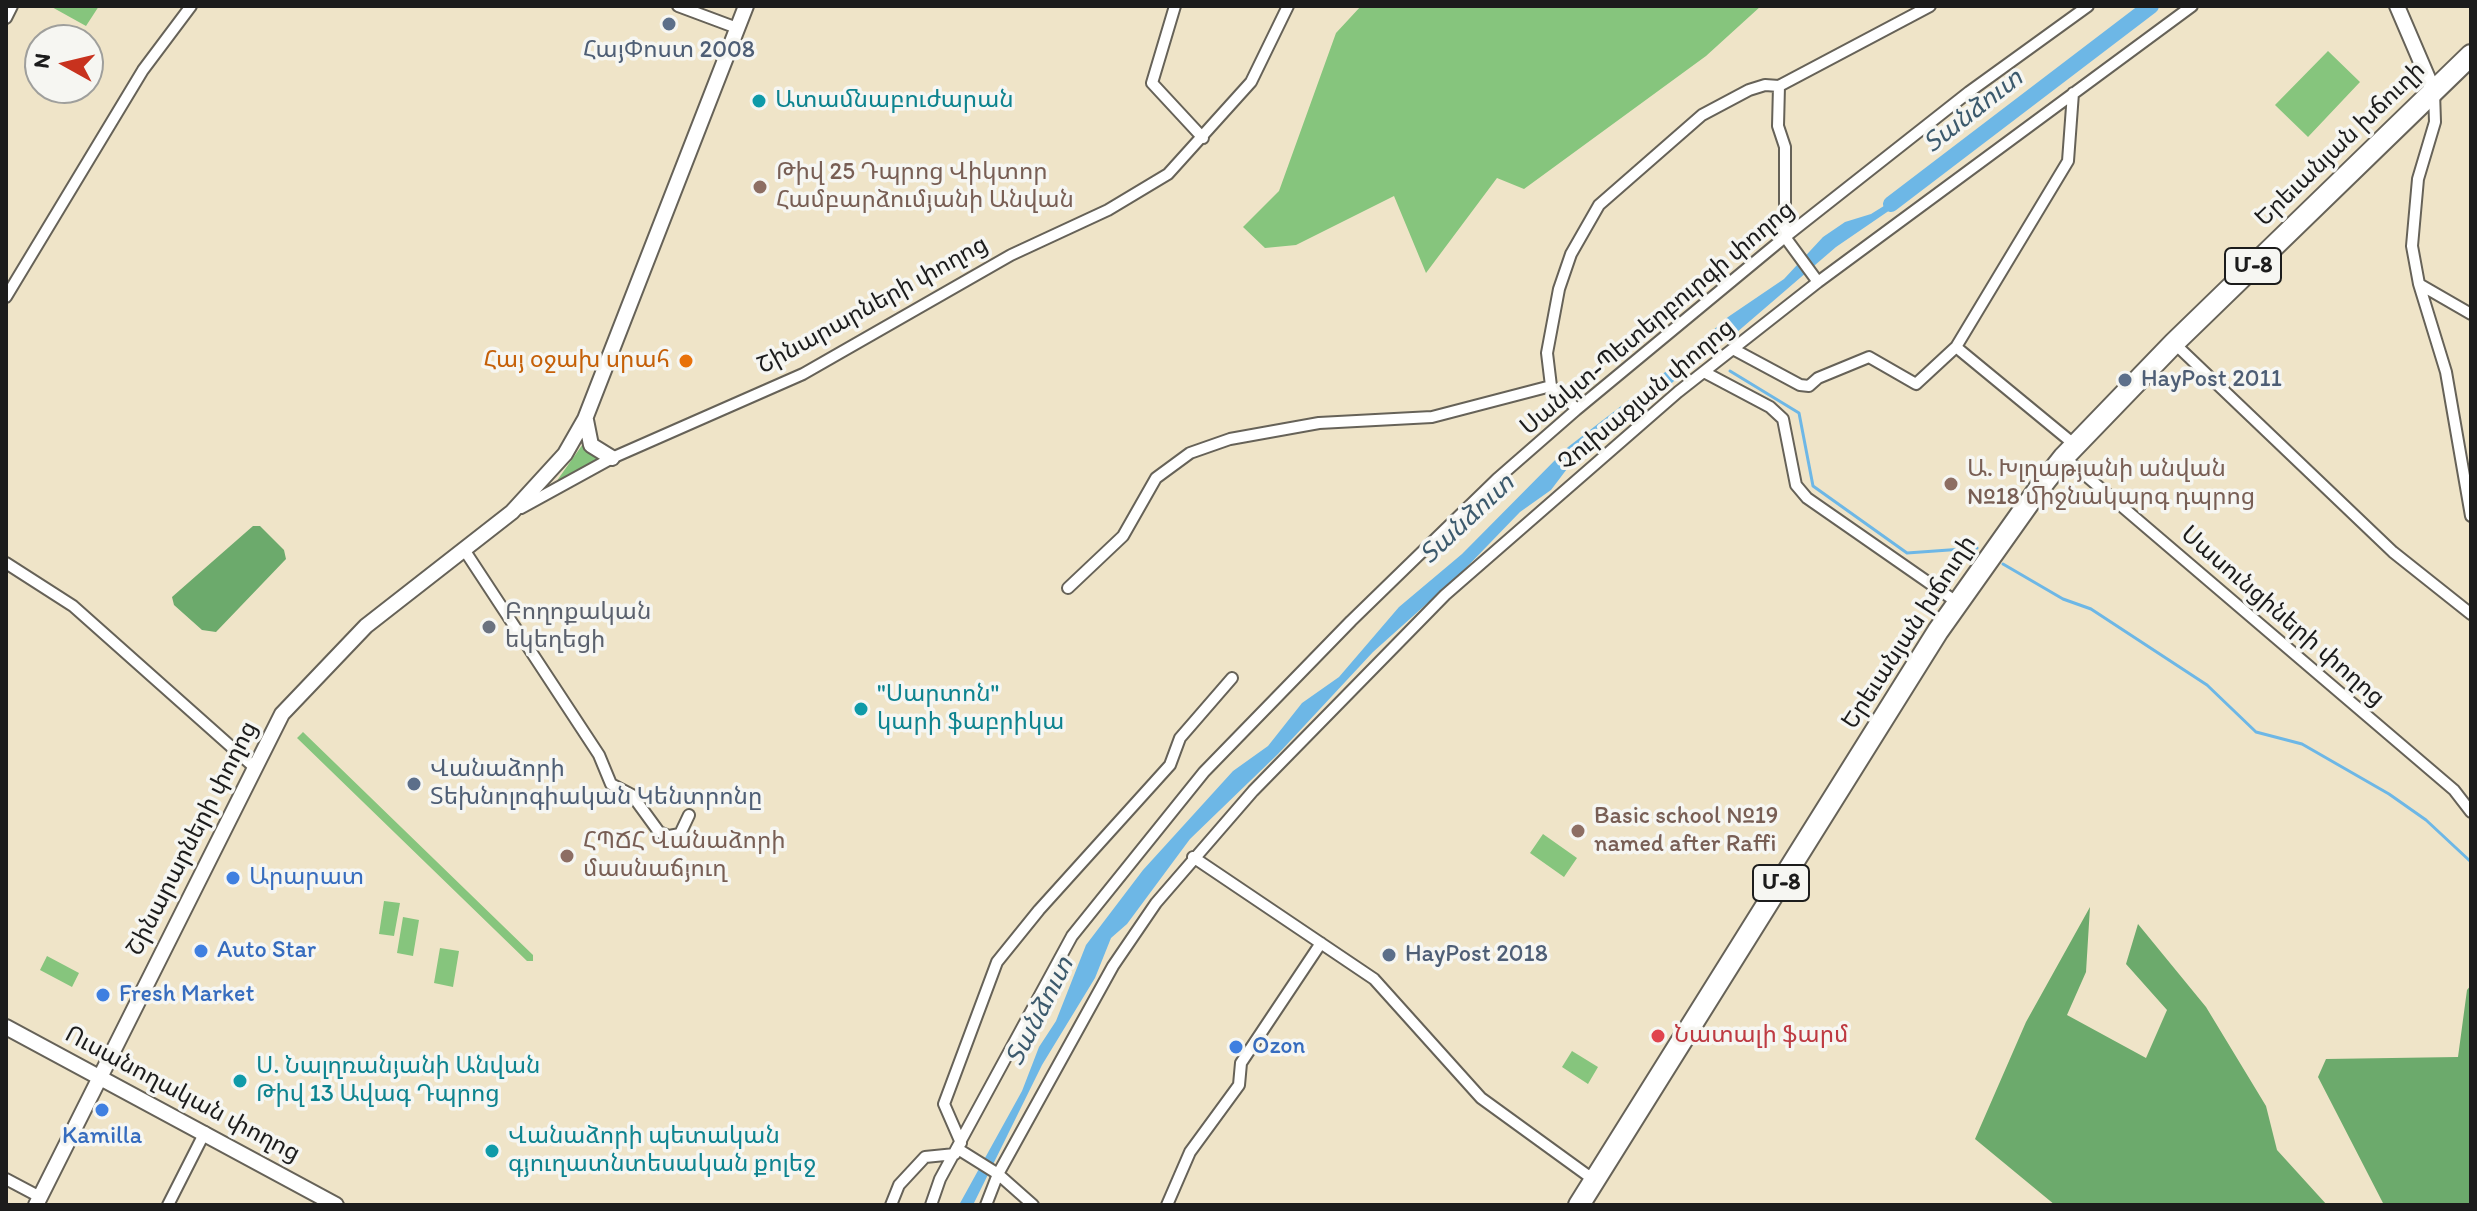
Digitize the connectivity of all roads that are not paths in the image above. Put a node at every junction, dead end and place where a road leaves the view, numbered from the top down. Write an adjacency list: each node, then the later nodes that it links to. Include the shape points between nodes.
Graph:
1 (12, 6): 11 (street)
2 (191, 6): 21 (street, via 143,70)
3 (678, 6): 12 (street)
4 (746, 6): 12 (street, Շինարարների փողոց)
5 (1175, 6): 17 (street, via 1152,83)
6 (1288, 6): 17 (street, Շինարարների փողոց, via 1251,82)
7 (1930, 6): 14 (street)
8 (2088, 6): 18 (street, Սանկտ-Պետերբուրգի փողոց)
9 (2192, 6): 16 (street, Չուխաջյան փողոց)
10 (2397, 6): 15 (street)
11 (6, 18)
12 (737, 28): 29 (street, Շինարարների փողոց)
13 (2471, 55): 15 (highway, Երեւանյան խճուղի / Մ-8)
14 (1779, 86): 18 (street); 27 (street, via 1749,90 1702,115 1599,205 1571,254 1559,289 1547,353)
15 (2433, 90): 20 (street, via 2435,122 2418,179 2412,246); 23 (highway, Երեւանյան խճուղի / Մ-8)
16 (2073, 93): 19 (street, Չուխաջյան փողոց); 24 (street, via 2068,161)
17 (1203, 138): 31 (street, Շինարարների փողոց, via 1168,174 1108,210 1011,255 803,374)
18 (1785, 237): 19 (street); 28 (street, Սանկտ-Պետերբուրգի փողոց)
19 (1815, 279): 25 (street, Չուխաջյան փողոց)
20 (2419, 284): 22 (street); 33 (street, via 2446,372)
21 (6, 297)
22 (2471, 314)
23 (2174, 343): 30 (highway, Երեւանյան խճուղի / Մ-8); 38 (street, via 2393,552)
24 (1956, 347): 25 (street, via 1916,384 1869,357 1809,386); 30 (street, Սասունցիների փողոց)
25 (1733, 349): 26 (street, Չուխաջյան փողոց)
26 (1704, 372): 37 (street, via 1783,419 1796,485 1807,498); 43 (street, Չուխաջյան փողոց, via 1445,595)
27 (1551, 386): 28 (street); 36 (street, via 1432,417 1319,423 1230,439 1190,453 1156,478 1123,536)
28 (1577, 409): 48 (street, Սանկտ-Պետերբուրգի փողոց, via 1351,621 1204,772 1072,936)
29 (585, 419): 31 (street, via 591,445); 32 (street, Շինարարների փողոց, via 565,454)
30 (2070, 451): 37 (highway, Երեւանյան խճուղի / Մ-8); 41 (street, Սասունցիների փողոց, via 2443,780)
31 (612, 458): 32 (street, Շինարարների փողոց)
32 (512, 512): 34 (street, Շինարարների փողոց)
33 (2471, 516)
34 (465, 551): 40 (street, Շինարարների փողոց, via 366,626 282,714); 42 (street, via 599,755 611,784 632,795 659,832 669,836 680,834)
35 (6, 563): 40 (street, via 73,606)
36 (1068, 588)
37 (1958, 603): 51 (highway, Երեւանյան խճուղի / Մ-8)
38 (2471, 614)
39 (1232, 678): 48 (street, via 1180,738 1170,765 997,962 944,1104)
40 (254, 767): 46 (street, Շինարարների փողոց)
41 (2471, 812)
42 (689, 815)
43 (1193, 857): 44 (street); 49 (street, Չուխաջյան փողոց, via 1113,966)
44 (1321, 943): 51 (street, via 1374,979 1481,1098); 59 (street, via 1241,1063 1239,1085 1190,1152)
45 (6, 1027): 46 (street, Ուսանողական փողոց)
46 (100, 1075): 47 (street, Ուսանողական փողոց); 52 (street, Շինարարների փողոց)
47 (205, 1132): 53 (street); 54 (street, Ուսանողական փողոց)
48 (958, 1149): 49 (street); 55 (street, via 925,1157 899,1185); 56 (street, Սանկտ-Պետերբուրգի փողոց)
49 (996, 1173): 57 (street, Չուխաջյան փողոց); 58 (street)
50 (6, 1179): 52 (street)
51 (1594, 1180): 60 (highway, Երեւանյան խճուղի / Մ-8)
52 (38, 1201)
53 (168, 1205)
54 (336, 1205)
55 (891, 1205)
56 (931, 1205)
57 (986, 1205)
58 (1033, 1205)
59 (1167, 1205)
60 (1579, 1205)

